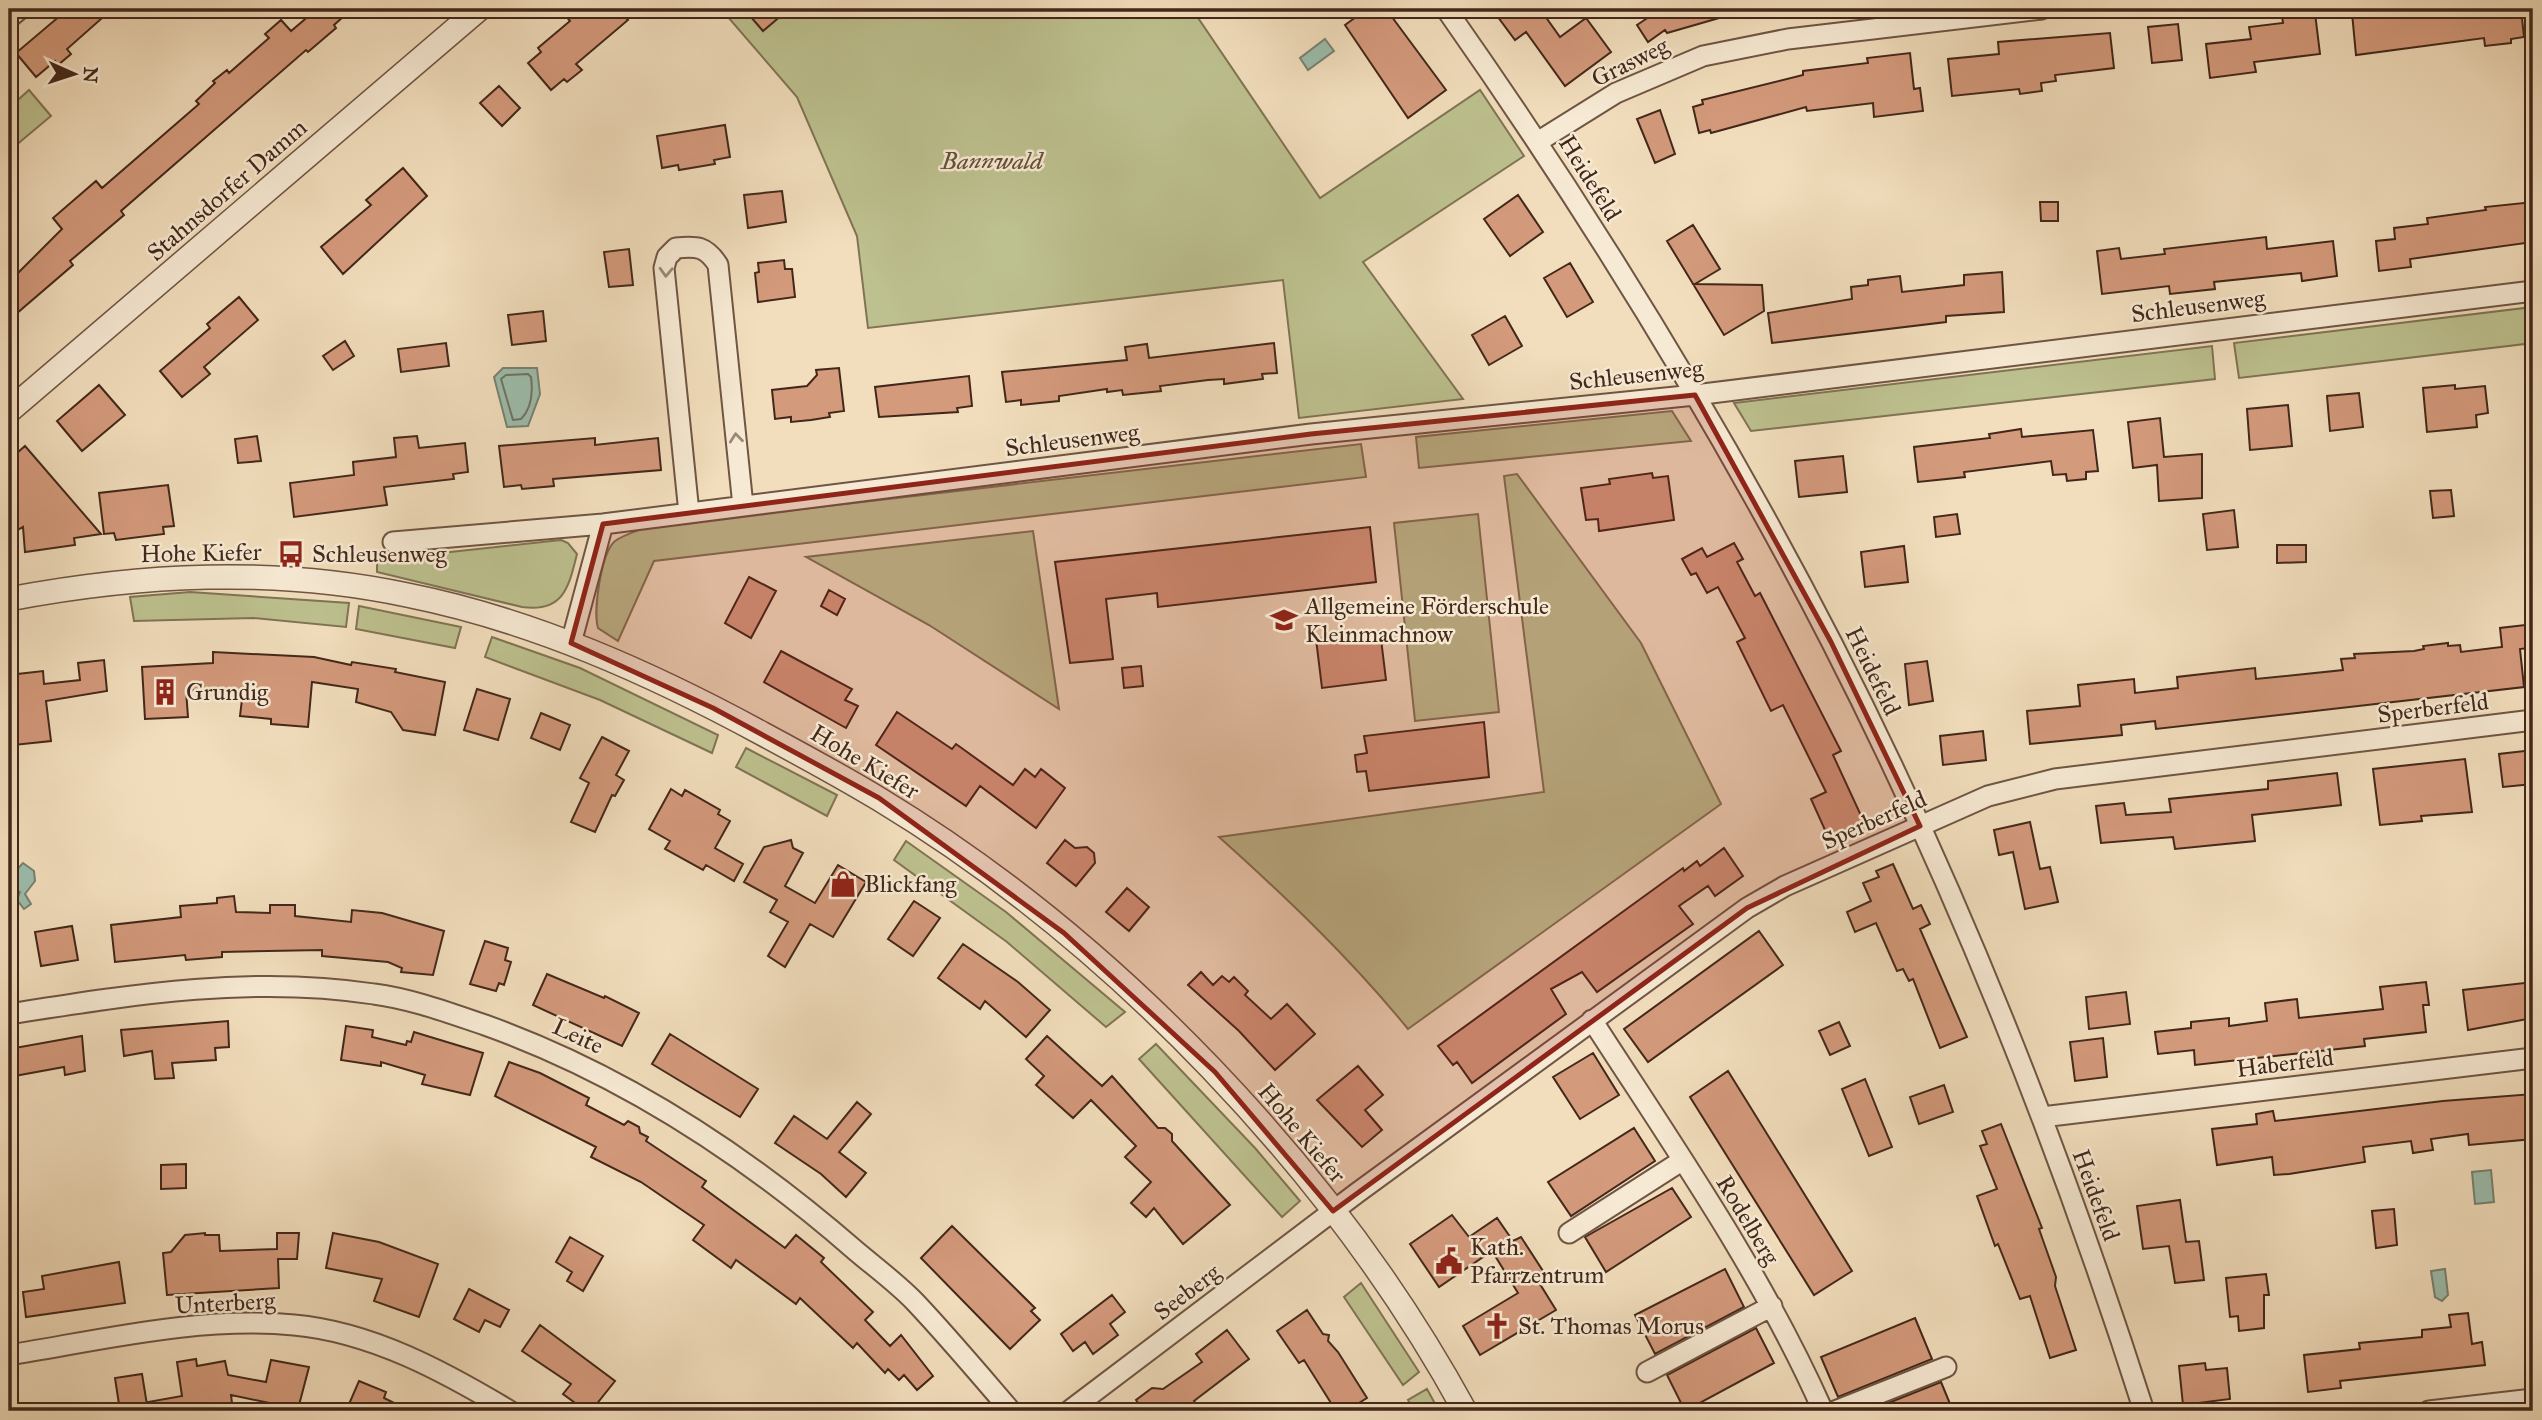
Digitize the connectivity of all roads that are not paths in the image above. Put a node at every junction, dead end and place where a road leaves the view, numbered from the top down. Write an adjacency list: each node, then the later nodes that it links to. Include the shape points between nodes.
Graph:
1 (20, 9): 5 (street)
2 (479, 9): 9 (street, Stahnsdorfer Damm)
3 (1446, 9): 6 (street, Heidefeld)
4 (2042, 9): 6 (street, Grasweg, via 1788,39 1703,56 1616,93)
5 (9, 18)
6 (1539, 141): 8 (street, Heidefeld)
7 (2533, 291): 8 (street, Schleusenweg)
8 (1695, 395): 10 (street, Schleusenweg, via 1311,434); 17 (street, Heidefeld, via 1831,642)
9 (9, 411)
10 (743, 506): 11 (street, Schleusenweg); 11 (street, one-way to 11, via 718,265 700,246 676,248 664,268)
11 (689, 513): 12 (street, Schleusenweg)
12 (603, 524): 13 (street); 15 (street)
13 (393, 541)
14 (9, 599): 15 (street, Hohe Kiefer, via 156,577 281,578 404,594 465,608)
15 (571, 643): 23 (street, Hohe Kiefer, via 635,669 817,763 897,811 1003,885 1187,1043)
16 (2533, 720): 17 (street, Sperberfeld, via 2055,779 1987,796)
17 (1920, 826): 19 (street, Sperberfeld, via 1785,886); 21 (street, Heidefeld)
18 (9, 1014): 31 (street, Leite, via 176,989 238,985 308,988 387,997 533,1042 600,1073 715,1142 815,1216 915,1302)
19 (1592, 1020): 22 (street, Rodelberg); 23 (street, Sperberfeld)
20 (2533, 1058): 21 (street, Haberfeld)
21 (2042, 1117): 36 (street, Heidefeld)
22 (1683, 1160): 24 (street); 25 (street, Rodelberg)
23 (1333, 1211): 32 (street, Seeberg); 33 (street, Hohe Kiefer, via 1413,1324)
24 (1569, 1233)
25 (1772, 1306): 28 (street); 34 (street, Rodelberg)
26 (9, 1355): 30 (street, Unterberg, via 229,1323 297,1325 381,1345)
27 (1946, 1367): 35 (street)
28 (1647, 1372)
29 (2533, 1399): 37 (street)
30 (510, 1411)
31 (1011, 1411)
32 (1069, 1411)
33 (1465, 1411)
34 (1823, 1411)
35 (1835, 1411)
36 (2144, 1411)
37 (2429, 1411)

